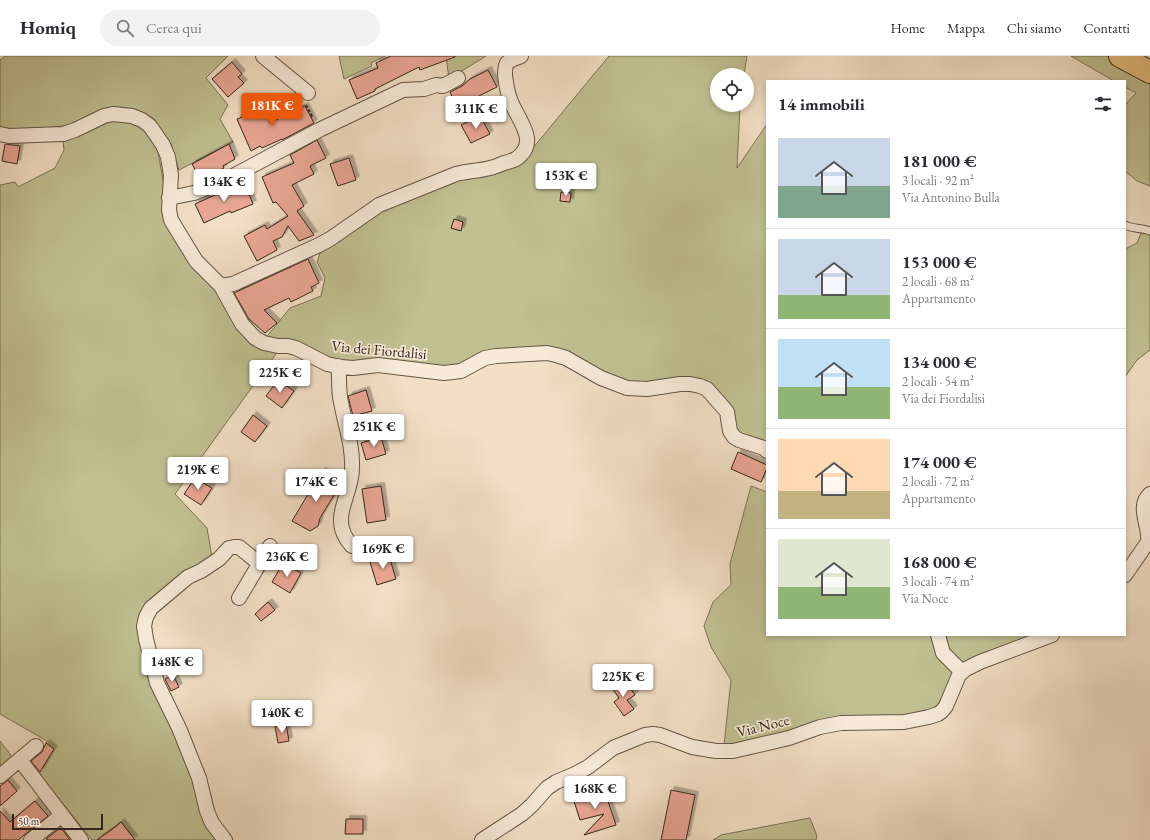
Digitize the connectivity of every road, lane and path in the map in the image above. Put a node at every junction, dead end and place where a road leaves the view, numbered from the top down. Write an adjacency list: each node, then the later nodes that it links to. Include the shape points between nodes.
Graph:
1 (263, 56): 6 (street)
2 (521, 56): 12 (street, via 506,64 505,70 510,99 528,137 525,150 514,160 489,169 456,174 378,205 319,245 233,284)
3 (1120, 56): 4 (main road)
4 (1150, 72)
5 (458, 78): 7 (street, via 443,86 403,90)
6 (308, 93): 7 (path, via 304,102)
7 (319, 130): 9 (street, via 220,182 194,193)
8 (0, 134): 9 (street, Via dei Fiordalisi, via 63,134 104,116 132,116 150,126 163,145 171,175)
9 (169, 198): 12 (street, Via dei Fiordalisi, via 171,220 196,261)
10 (1126, 225): 11 (lane)
11 (1150, 231)
12 (221, 286): 13 (street, Via dei Fiordalisi, via 242,324 255,338 264,343 296,348 327,364)
13 (338, 366): 14 (street, Via dei Fiordalisi, via 353,368 378,365 444,373 462,370 485,358 547,353 566,358 602,378 627,388 647,389 690,384 707,389 727,412 730,431 734,437); 18 (street, via 340,401 351,444 352,463 340,524 345,539)
14 (766, 450)
15 (1150, 494): 16 (street, via 1144,506)
16 (1149, 543): 20 (street)
17 (270, 546): 19 (street)
18 (352, 546)
19 (260, 564): 21 (street); 31 (street, via 239,547 229,548 219,559 188,577 151,608 144,626 157,683 196,771 212,823)
20 (1126, 574)
21 (239, 598)
22 (938, 636): 24 (street, via 943,653)
23 (1049, 636): 24 (street, via 980,662)
24 (962, 672): 32 (street, Via Noce, via 946,706 929,718 904,722 820,726 789,738 725,751 692,747 660,735 645,735 613,748 588,767 556,782 522,814)
25 (36, 746): 26 (street)
26 (20, 760): 27 (street); 28 (street)
27 (0, 776)
28 (62, 815): 29 (street); 30 (street)
29 (31, 840)
30 (81, 840)
31 (225, 840)
32 (482, 840)

